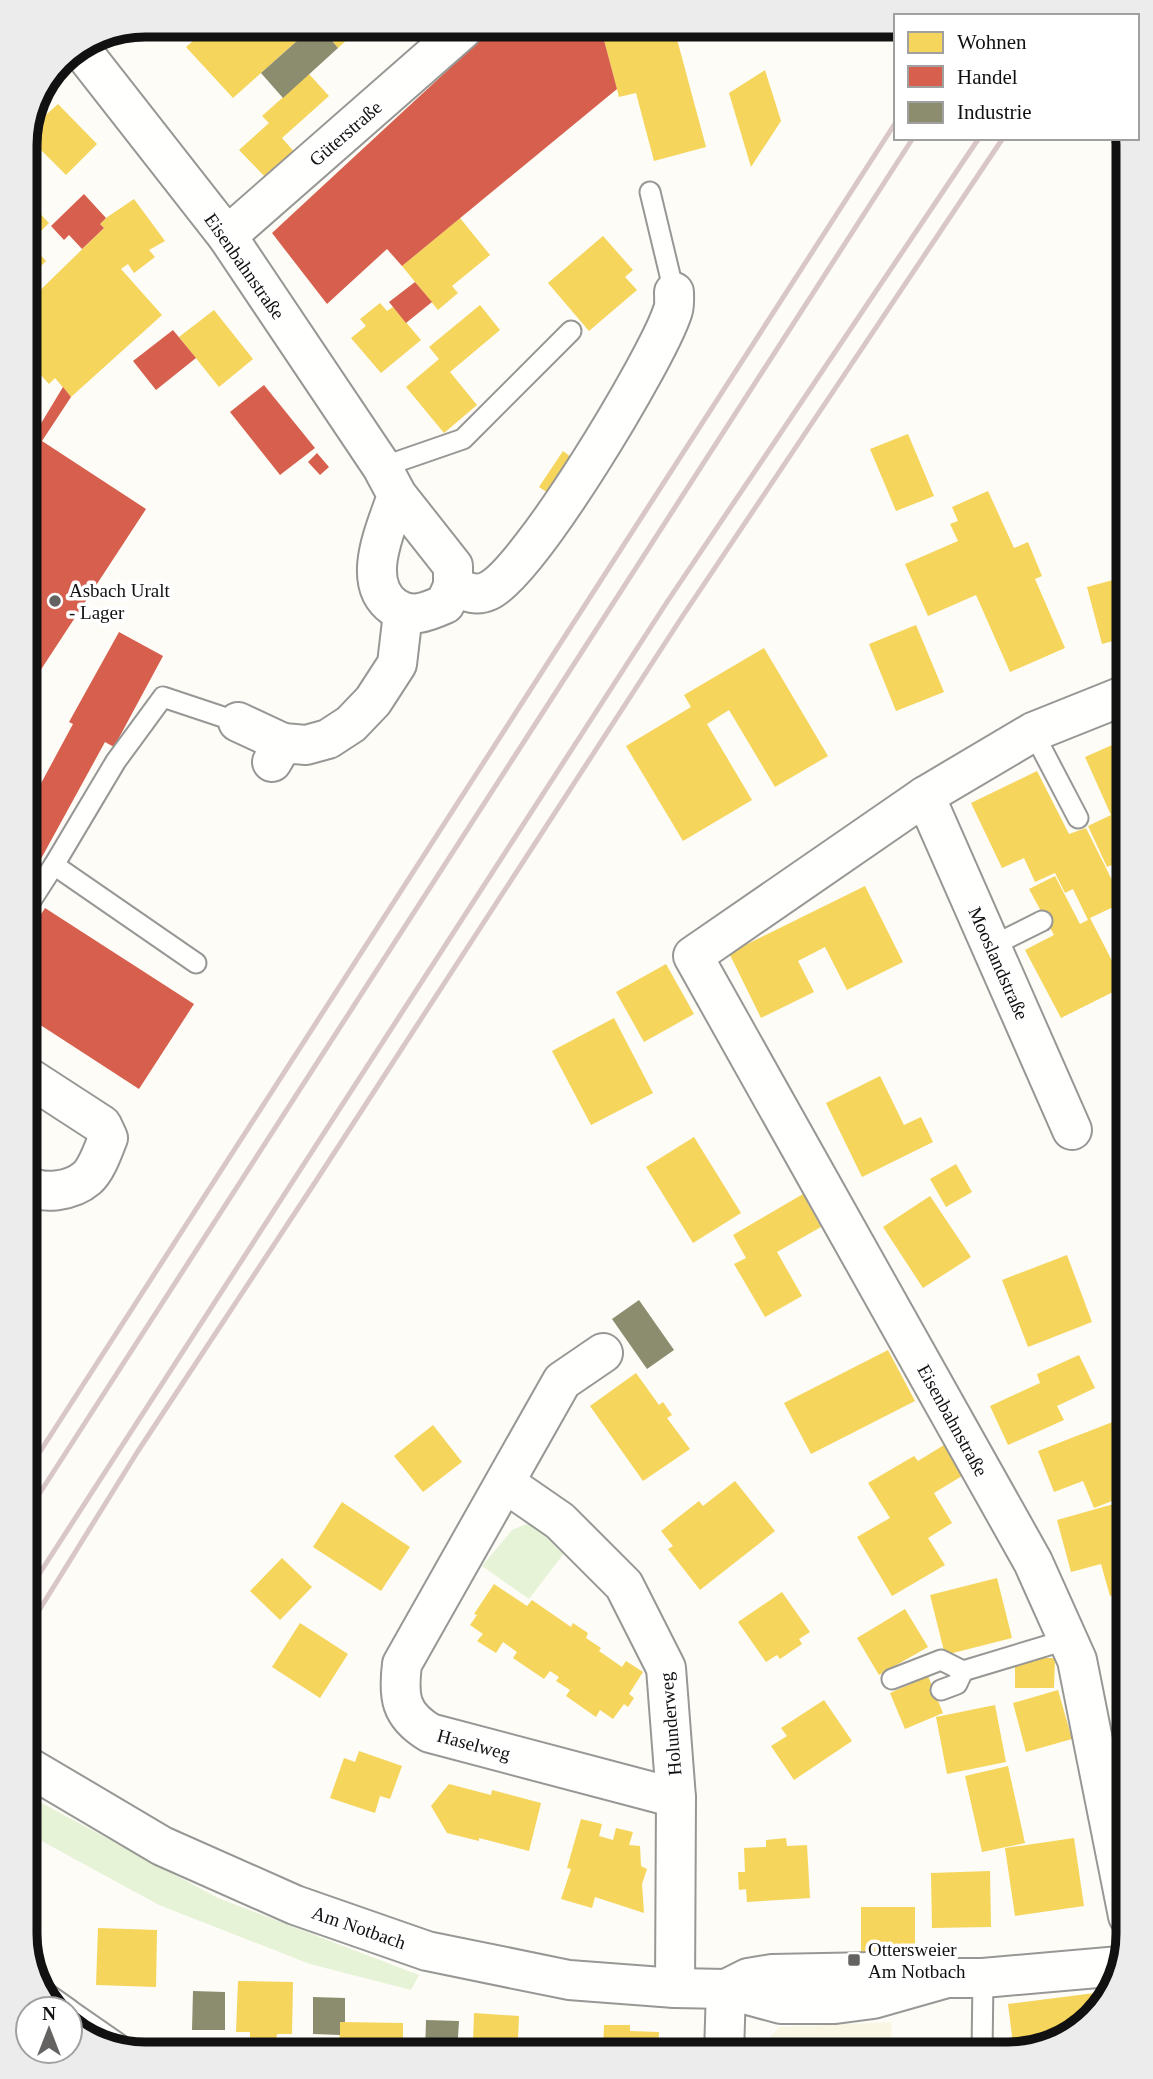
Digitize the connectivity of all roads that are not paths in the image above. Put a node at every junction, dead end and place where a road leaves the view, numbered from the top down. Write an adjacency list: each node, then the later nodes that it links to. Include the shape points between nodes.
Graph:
1 (454, 37): 4 (street, Güterstraße)
2 (85, 55): 4 (street, Eisenbahnstraße)
3 (650, 191): 5 (lane)
4 (227, 236): 7 (street, Eisenbahnstraße)
5 (674, 292): 8 (street, via 674,310 661,341 580,479 519,564 488,591 473,595)
6 (571, 331): 7 (lane, via 463,439)
7 (389, 481): 8 (street, Eisenbahnstraße, via 453,566); 9 (street, via 376,566 378,586 387,602)
8 (453, 586): 9 (street, via 445,604 425,613)
9 (403, 613): 11 (street, via 397,664 351,724 328,739 278,752)
10 (1116, 699): 12 (street)
11 (238, 722): 15 (lane, via 163,697 116,761)
12 (1033, 732): 13 (street); 14 (lane)
13 (925, 796): 18 (street, Mooslandstraße); 25 (street, Eisenbahnstraße, via 693,956 1033,1562)
14 (1078, 818)
15 (54, 865): 16 (lane); 19 (lane)
16 (37, 891)
17 (1042, 921): 18 (lane)
18 (992, 946): 21 (street, Mooslandstraße)
19 (196, 963)
20 (37, 1083): 22 (street, via 102,1125 108,1138 87,1178 58,1192)
21 (1072, 1130)
22 (37, 1189)
23 (603, 1353): 24 (street, via 562,1381)
24 (505, 1483): 30 (street, Holunderweg, via 560,1521 624,1585 666,1668); 30 (street, Haselweg, via 402,1664 399,1685 412,1723 430,1733)
25 (1069, 1639): 26 (lane); 31 (street, Eisenbahnstraße, via 1094,1734)
26 (963, 1671): 27 (lane, via 941,1660); 28 (lane, via 957,1684)
27 (892, 1679)
28 (941, 1690)
29 (37, 1773): 34 (street, Am Notbach, via 162,1846 295,1905 427,1951 569,1980)
30 (676, 1798): 34 (street, Holunderweg)
31 (1116, 1852)
32 (1111, 1967): 33 (street, Am Notbach)
33 (965, 1978): 35 (street, Am Notbach, via 835,2004 781,2004); 39 (lane)
34 (675, 1988): 35 (street, Am Notbach)
35 (726, 1989): 38 (street)
36 (84, 2019): 37 (lane)
37 (107, 2036)
38 (724, 2042)
39 (979, 2042)

